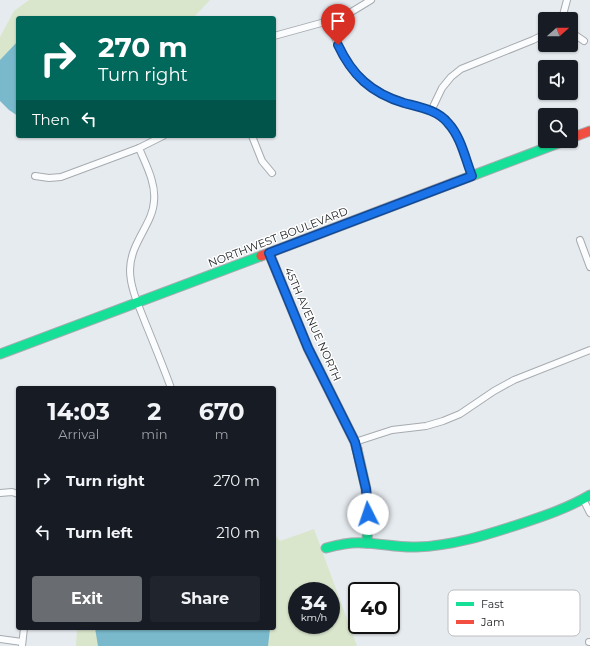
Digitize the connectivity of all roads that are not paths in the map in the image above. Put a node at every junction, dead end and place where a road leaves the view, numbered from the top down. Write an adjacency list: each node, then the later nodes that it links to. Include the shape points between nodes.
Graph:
1 (372, 0): 4 (street)
2 (567, 0): 3 (street)
3 (563, 12)
4 (329, 22): 5 (street); 9 (street, via 344,58 363,81 388,97)
5 (276, 35)
6 (578, 37): 8 (street)
7 (538, 38): 9 (street, via 461,69 442,88)
8 (584, 41)
9 (431, 111): 18 (street, via 448,122 455,132)
10 (590, 131): 11 (main road)
11 (578, 135)
12 (159, 138): 14 (street)
13 (253, 138): 16 (street, via 262,161)
14 (139, 148): 17 (street, via 61,177); 22 (street, via 154,190 154,202 130,262 131,281)
15 (546, 148): 18 (main road, NORTHWEST BOULEVARD)
16 (272, 173)
17 (35, 176)
18 (472, 176): 20 (main road, NORTHWEST BOULEVARD)
19 (580, 240): 21 (street)
20 (269, 253): 22 (main road, NORTHWEST BOULEVARD); 26 (main road, 45TH AVENUE NORTH, via 308,348)
21 (590, 267)
22 (138, 302): 24 (main road, NORTHWEST BOULEVARD); 25 (street)
23 (590, 350): 26 (street, via 514,380 460,414 443,421 392,430)
24 (0, 354)
25 (170, 386)
26 (355, 442): 31 (main road, 45TH AVENUE NORTH, via 366,489)
27 (0, 493): 28 (street)
28 (16, 493)
29 (587, 497): 30 (street); 31 (main road, via 537,518 461,541 418,547)
30 (590, 513)
31 (367, 543): 32 (main road)
32 (326, 548)
33 (24, 630): 35 (street)
34 (0, 639): 35 (street)
35 (22, 644)

